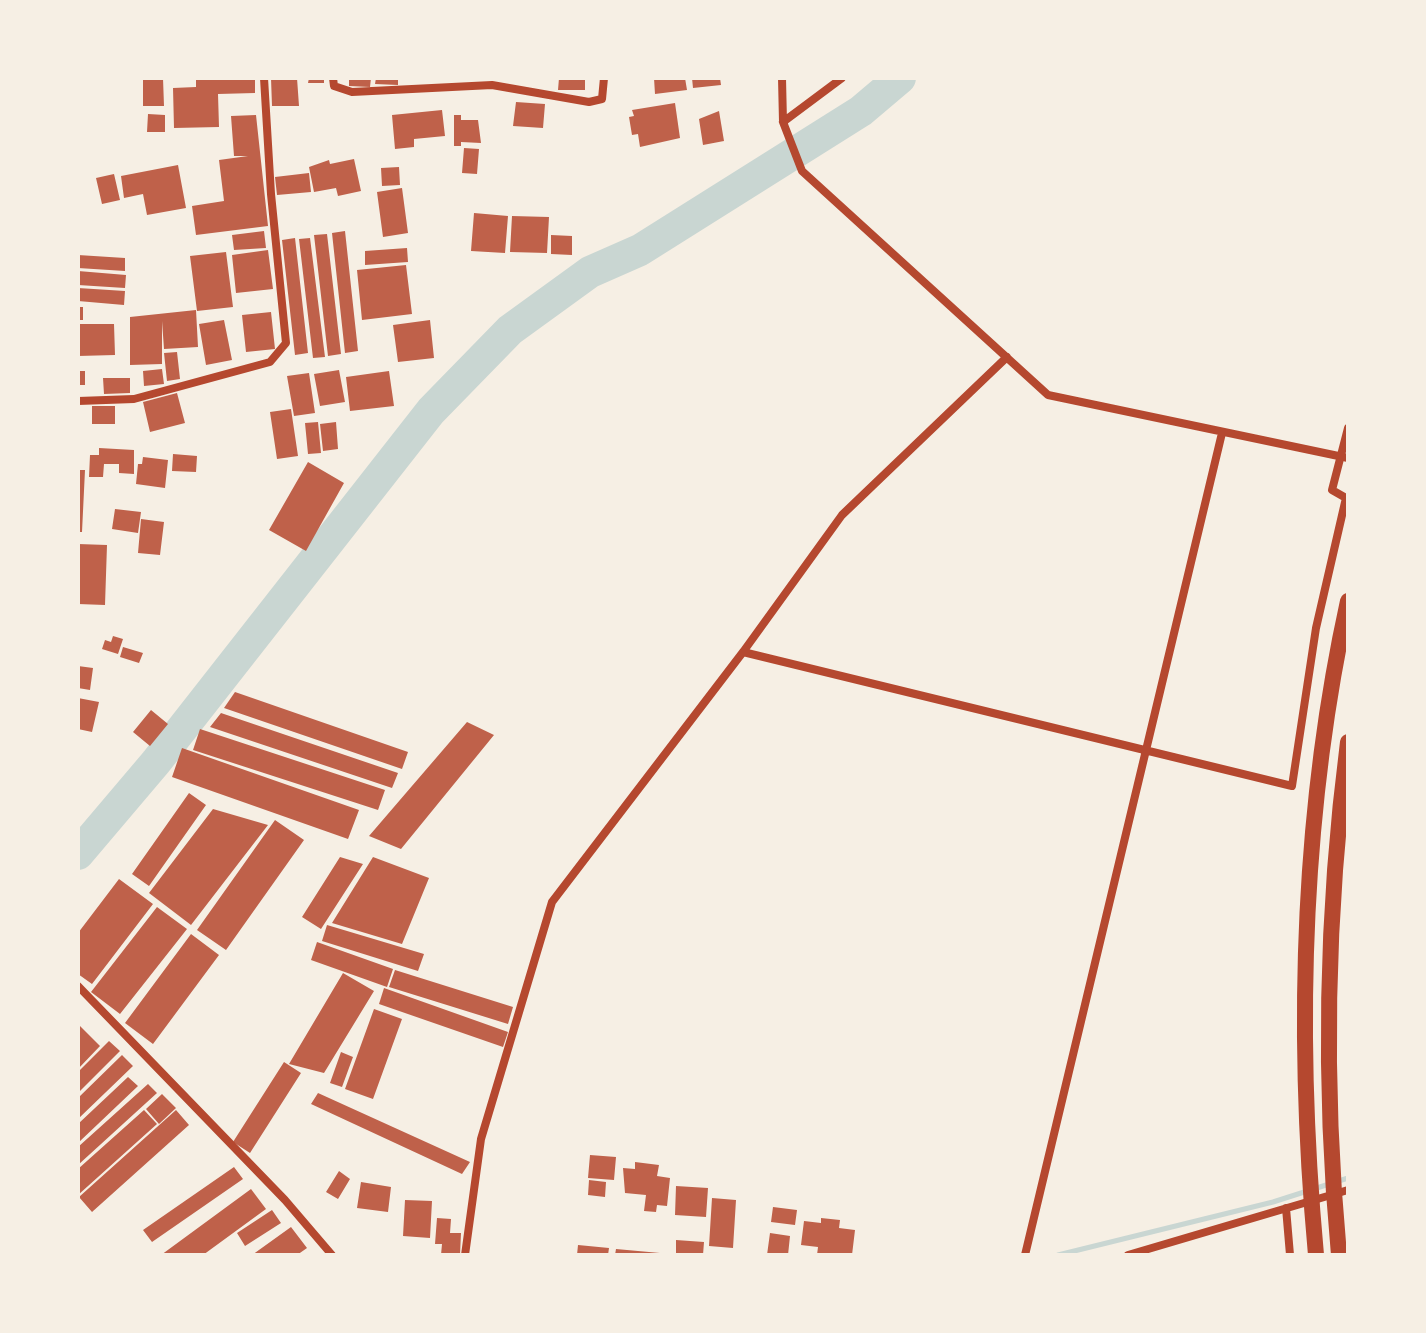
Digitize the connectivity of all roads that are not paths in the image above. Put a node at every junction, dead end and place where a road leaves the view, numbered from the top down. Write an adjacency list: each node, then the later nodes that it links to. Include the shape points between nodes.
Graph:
1 (264, 78): 8 (street, via 286,343 270,362 134,399)
2 (333, 78): 3 (street, via 334,86 352,92 492,85 589,102 602,99)
3 (604, 78)
4 (782, 78): 6 (street)
5 (842, 78): 6 (street)
6 (783, 122): 7 (street, via 802,171)
7 (1007, 357): 10 (street, via 1048,395); 13 (street, via 842,515)
8 (78, 401)
9 (1348, 428): 11 (street)
10 (1222, 433): 11 (street); 15 (street)
11 (1344, 457): 15 (street, via 1332,490 1346,498 1316,628 1292,786)
12 (1348, 601): 24 (main road, via 1320,763 1305,950 1309,1180)
13 (743, 652): 15 (street); 20 (street, via 552,902 481,1139)
14 (1348, 742): 25 (main road, via 1332,899 1329,1013 1331,1174)
15 (1147, 749): 21 (street)
16 (78, 986): 19 (street)
17 (1348, 1190): 18 (street)
18 (1286, 1208): 22 (street); 23 (street)
19 (332, 1255)
20 (465, 1255)
21 (1025, 1255)
22 (1128, 1255)
23 (1290, 1255)
24 (1316, 1255)
25 (1339, 1255)

